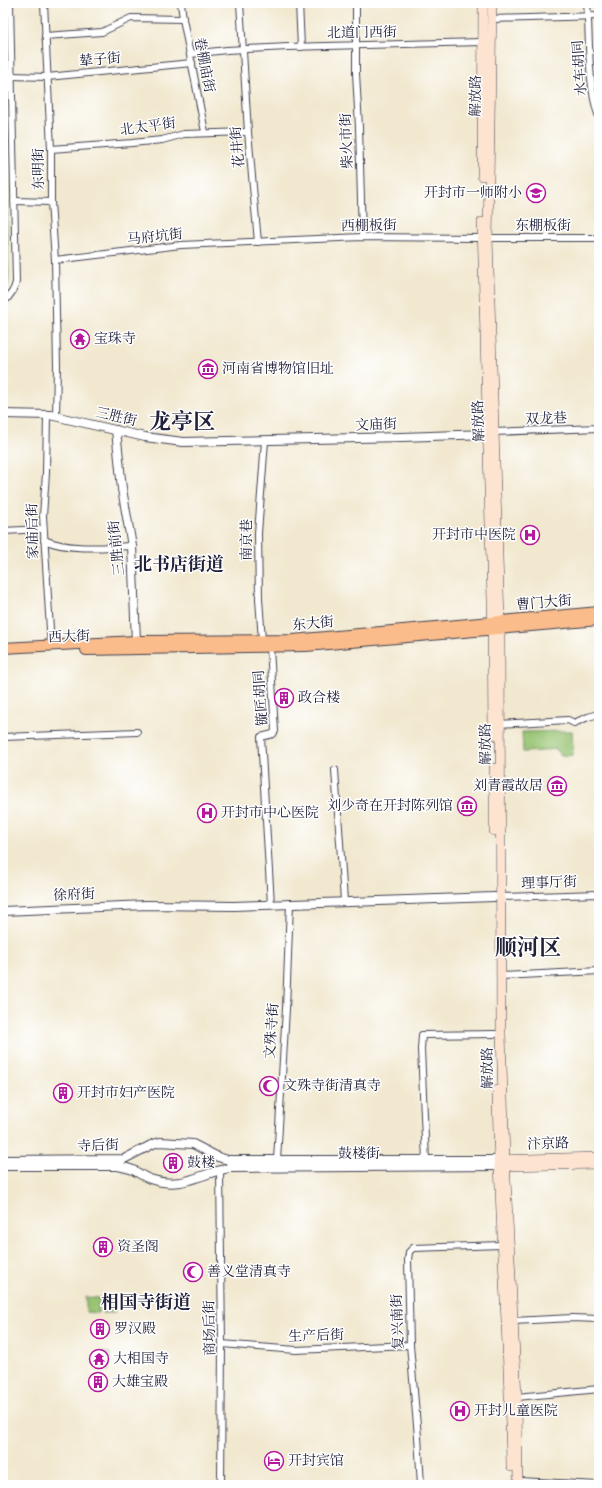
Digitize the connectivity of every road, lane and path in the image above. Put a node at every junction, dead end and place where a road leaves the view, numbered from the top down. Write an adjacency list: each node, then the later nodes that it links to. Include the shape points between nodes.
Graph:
1 (10, 3): 21 (street)
2 (44, 3): 14 (street, 东明街)
3 (181, 3): 12 (street, 卷棚庙街)
4 (240, 3): 18 (street, 花井街)
5 (299, 3): 17 (street)
6 (356, 3): 16 (street, 柴火市街)
7 (483, 3): 15 (main road, 解放路)
8 (492, 3): 13 (main road, 解放路)
9 (587, 3): 10 (street, 水车胡同)
10 (588, 16): 11 (street); 13 (street); 23 (street, 水车胡同, via 592,81)
11 (599, 16)
12 (183, 18): 14 (street, via 131,18 102,32); 19 (street, 卷棚庙街)
13 (492, 20): 30 (main road, 解放路)
14 (45, 36): 22 (street, 东明街)
15 (482, 42): 16 (street, 北道门西街); 30 (main road, 解放路)
16 (355, 45): 17 (street, 北道门西街); 29 (street, 柴火市街)
17 (301, 47): 18 (street, 北道门西街)
18 (243, 50): 19 (street, 北道门西街); 25 (street, 花井街)
19 (190, 54): 20 (street, 卷棚庙街)
20 (192, 63): 22 (street, 辇子街); 24 (street, 卷棚庙街)
21 (11, 76): 22 (street, 辇子街); 27 (street)
22 (48, 77): 26 (street, 东明街)
23 (599, 117)
24 (205, 132): 25 (street, 北太平街); 26 (street, 北太平街, via 162,140)
25 (248, 132): 32 (street, 花井街)
26 (51, 149): 28 (street, 东明街)
27 (14, 201): 28 (street); 34 (street, via 16,282)
28 (51, 202): 33 (street, 东明街)
29 (362, 237): 30 (street, 西棚板街); 32 (street, 西棚板街)
30 (484, 238): 31 (street, 东棚板街); 40 (main road, 解放路)
31 (599, 238)
32 (258, 242): 33 (street, 马府坑街, via 181,245)
33 (55, 260): 37 (street, 东明街)
34 (3, 303)
35 (3, 414): 36 (street, 三胜街)
36 (47, 415): 37 (street, 三胜街); 42 (street, 家庙后街)
37 (56, 416): 39 (street, 三胜街)
38 (599, 428): 40 (street, 双龙巷)
39 (116, 430): 41 (street, 三胜街, via 183,442); 45 (street, 三胜前街, via 121,482)
40 (490, 433): 41 (street, 文庙街); 48 (main road, 解放路)
41 (265, 441): 49 (street, 南京巷, via 258,533 259,599)
42 (43, 529): 43 (street); 44 (street, 家庙后街)
43 (3, 531)
44 (44, 540): 45 (street, via 52,544 71,546); 51 (street, 家庙后街)
45 (132, 546): 50 (street, 三胜前街)
46 (599, 612): 48 (main road, 曹门大街)
47 (599, 620): 48 (main road, 曹门大街)
48 (496, 625): 49 (main road, 东大街, via 306,646); 55 (main road, 解放路); 60 (main road, 解放路)
49 (266, 644): 50 (main road, 东大街); 62 (street, 镟匠胡同, via 275,731 261,737)
50 (136, 645): 51 (main road, 西大街); 53 (main road, 西大街)
51 (51, 646): 52 (main road, 西大街)
52 (3, 648)
53 (3, 654)
54 (599, 714): 55 (street, via 574,723 568,720)
55 (499, 724): 60 (main road, 解放路)
56 (137, 732): 57 (street)
57 (3, 737)
58 (335, 770): 61 (street)
59 (599, 894): 60 (street, 理事厅街)
60 (497, 897): 61 (street, 徐府街); 66 (main road, 解放路); 67 (main road, 解放路)
61 (344, 901): 63 (street, 徐府街)
62 (271, 904): 63 (street, 徐府街); 64 (street, 徐府街, via 147,905)
63 (290, 904): 71 (street, 文殊寺街)
64 (3, 911)
65 (599, 972): 66 (street)
66 (501, 976): 73 (main road, 解放路)
67 (495, 1034): 72 (street, via 422,1035); 73 (main road, 解放路)
68 (599, 1157): 73 (main road, 汴京路)
69 (3, 1160): 70 (street, 寺后街, via 118,1159 160,1142 193,1144 218,1157)
70 (234, 1160): 71 (street, 鼓楼街)
71 (277, 1160): 72 (street, 鼓楼街)
72 (426, 1161): 73 (street, 鼓楼街)
73 (501, 1163): 74 (main road, 汴京路); 76 (street, 鼓楼街); 77 (main road, 解放路); 79 (main road, 解放路)
74 (599, 1164)
75 (3, 1166): 76 (street, 寺后街, via 118,1166 161,1182 192,1180)
76 (220, 1170): 80 (street, 商场后街)
77 (502, 1245): 81 (street, 复兴南街, via 413,1248 409,1252); 84 (main road, 解放路)
78 (599, 1319): 79 (street)
79 (513, 1320): 83 (main road, 解放路)
80 (222, 1344): 81 (street, 生产后街, via 296,1350); 85 (street, 商场后街)
81 (410, 1344): 86 (street, 复兴南街)
82 (599, 1389): 83 (street)
83 (517, 1397): 84 (main road, 解放路)
84 (516, 1484): 87 (street)
85 (221, 1485)
86 (421, 1485)
87 (599, 1485)

